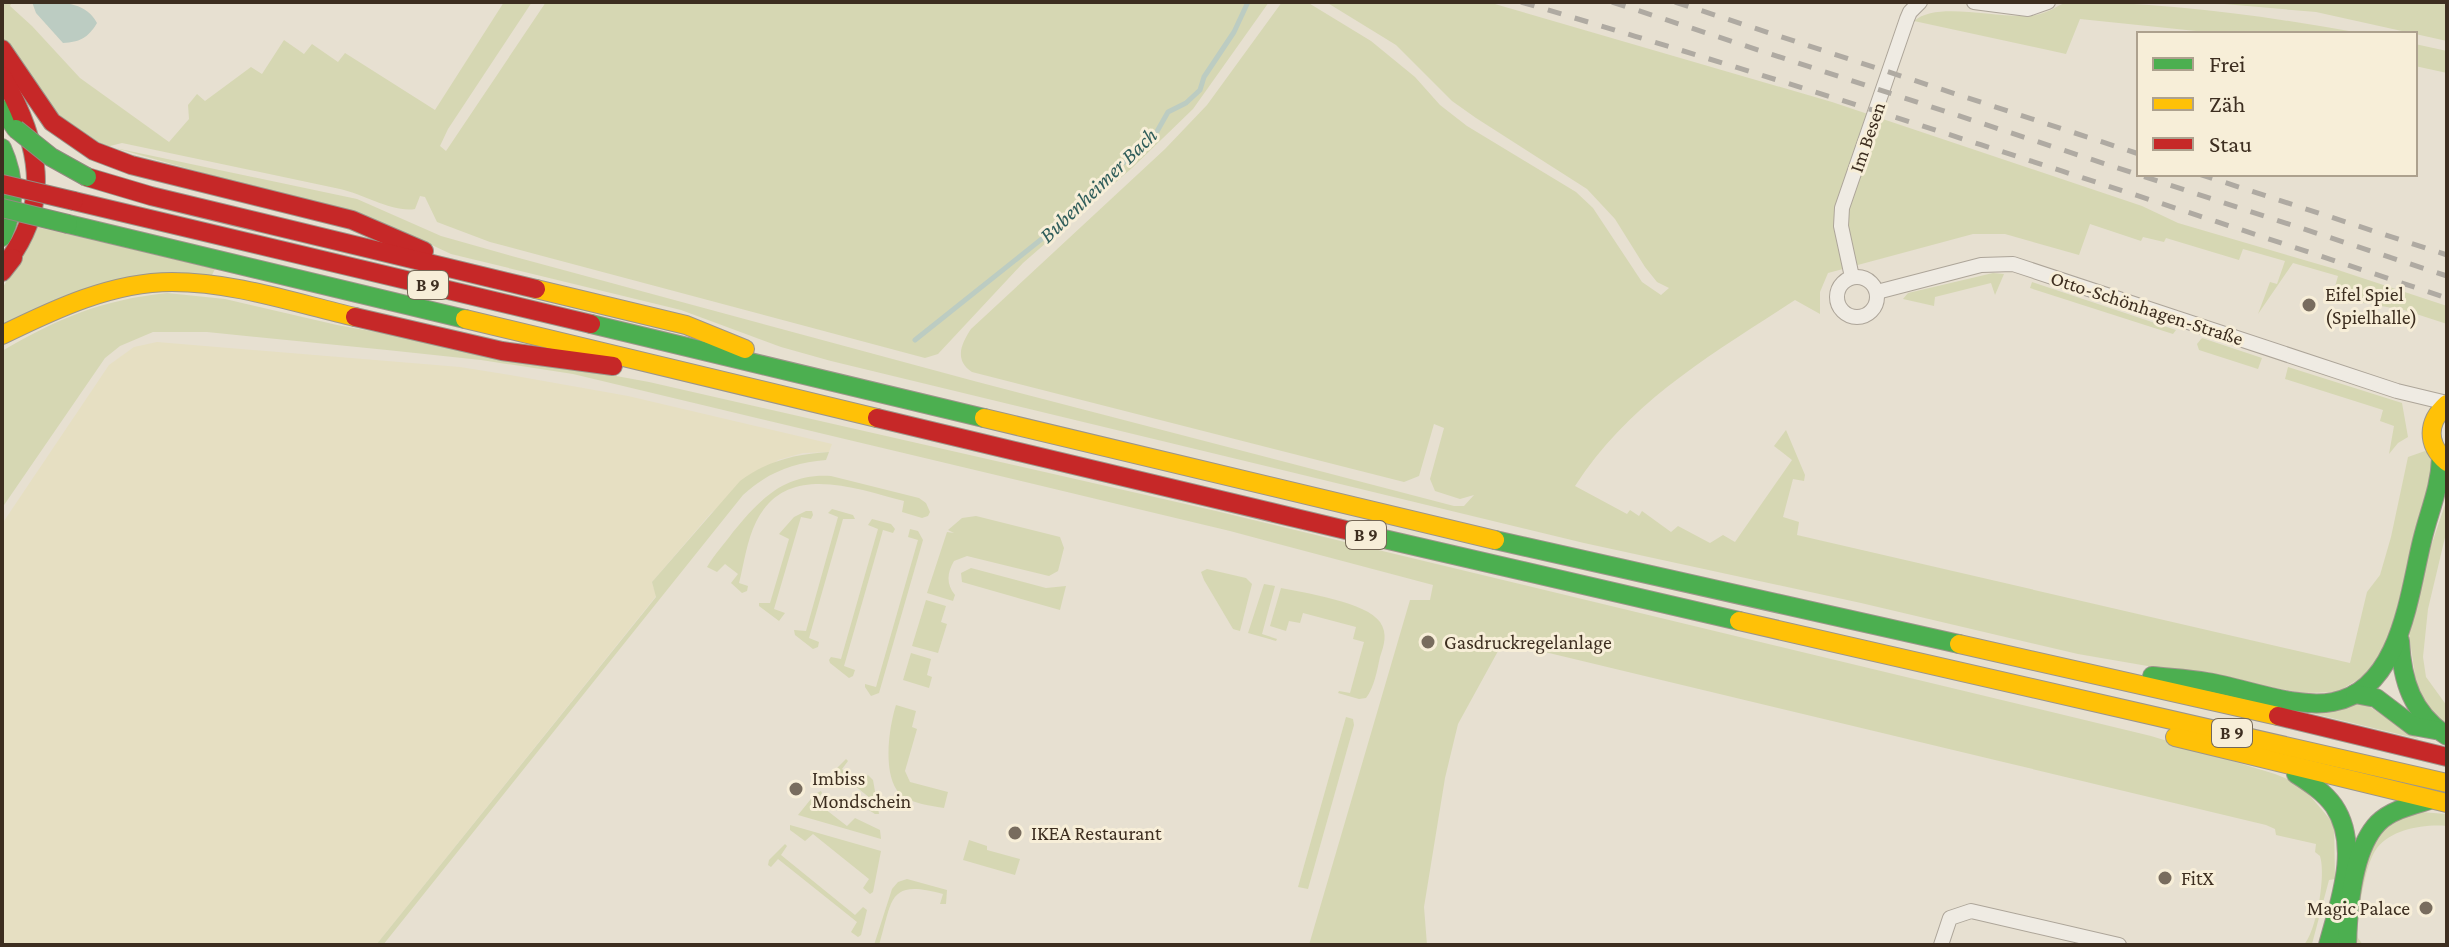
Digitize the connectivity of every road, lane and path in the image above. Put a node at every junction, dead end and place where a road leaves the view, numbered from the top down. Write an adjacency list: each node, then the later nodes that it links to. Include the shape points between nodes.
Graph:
1 (1920, 2): 14 (street, Im Besen, via 1907,19 1842,208)
2 (1974, 2): 3 (street, via 2016,9)
3 (2048, 2)
4 (2, 49): 13 (main road, via 52,122 94,151 352,220)
5 (2, 76): 12 (main road, via 25,121 36,184 32,219)
6 (2, 109): 7 (main road)
7 (9, 124): 13 (main road, bridge, via 87,177)
8 (2, 148): 11 (main road, via 14,203)
9 (2, 184): 17 (main road, B 9, bridge)
10 (2, 208): 18 (main road, B 9, bridge)
11 (2, 237)
12 (6, 266)
13 (454, 269): 17 (main road, via 686,325)
14 (1852, 277): 15 (street, via 1868,280); 15 (street, via 1837,296 1846,314 1862,317 1871,312)
15 (1877, 292): 19 (street, Otto-Schönhagen-Straße, via 1981,265 2013,264)
16 (6, 333): 18 (main road, via 94,294 139,284 187,282 524,356)
17 (782, 369): 25 (main road, B 9)
18 (715, 379): 26 (main road, B 9)
19 (2413, 395): 20 (street, Otto-Schönhagen-Straße); 21 (street)
20 (2447, 404): 21 (main road)
21 (2431, 423): 22 (main road, via 2431,440)
22 (2444, 460): 23 (main road)
23 (2442, 491): 24 (main road, via 2423,537)
24 (2400, 635): 27 (main road, via 2381,671); 28 (main road, via 2406,689 2419,712)
25 (2102, 678): 27 (main road, via 2189,679 2308,703 2335,702); 29 (main road, B 9)
26 (2018, 685): 30 (main road, via 2052,704); 31 (main road, B 9)
27 (2355, 694): 28 (main road, via 2376,698 2413,726)
28 (2442, 733)
29 (2447, 757)
30 (2277, 763): 32 (main road); 35 (main road, via 2323,791 2345,833 2344,878)
31 (2447, 783)
32 (2439, 801): 36 (main road, via 2383,819 2370,833 2360,857)
33 (1941, 945): 34 (street, via 1950,918 1971,911)
34 (2119, 945)
35 (2328, 945)
36 (2347, 945)

